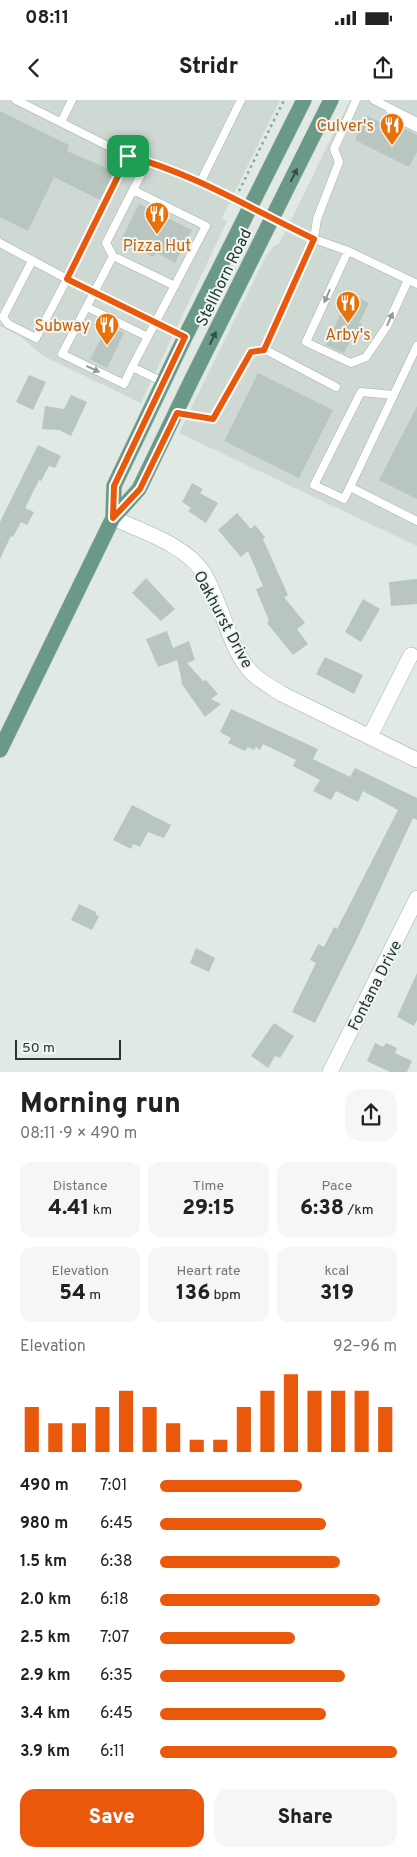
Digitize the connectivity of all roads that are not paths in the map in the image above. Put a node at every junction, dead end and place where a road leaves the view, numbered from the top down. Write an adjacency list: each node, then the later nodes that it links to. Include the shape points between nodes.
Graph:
1 (16, 100): 9 (lane)
2 (72, 100): 9 (lane)
3 (241, 100): 14 (lane)
4 (304, 100): 16 (main road, Stellhorn Road)
5 (332, 100): 17 (main road, Stellhorn Road, one-way to 5)
6 (356, 100): 18 (lane, via 334,149 339,162 317,219)
7 (374, 100): 8 (lane)
8 (388, 108): 10 (lane); 11 (lane, via 398,119)
9 (61, 122): 12 (lane)
10 (417, 122)
11 (417, 128)
12 (128, 156): 13 (lane); 23 (lane)
13 (148, 161): 14 (lane); 15 (lane)
14 (200, 183): 16 (lane)
15 (133, 190): 21 (lane, via 106,243); 26 (lane, via 206,226)
16 (250, 208): 17 (lane); 31 (main road, Stellhorn Road)
17 (272, 219): 18 (lane); 38 (main road, Stellhorn Road, one-way to 17)
18 (314, 239): 20 (lane); 33 (lane)
19 (0, 244): 22 (lane)
20 (348, 251): 24 (lane); 24 (lane, one-way to 24, via 306,342 351,363 366,357 387,326)
21 (113, 256): 26 (lane); 27 (lane)
22 (32, 261): 23 (lane); 23 (lane, via 3,317 8,324 36,338)
23 (67, 279): 27 (lane)
24 (408, 280): 25 (lane)
25 (417, 284)
26 (175, 286): 29 (lane)
27 (95, 293): 28 (lane); 29 (lane)
28 (87, 307): 30 (lane); 34 (lane, one-way to 34, via 62,354 124,384)
29 (156, 324): 30 (lane); 31 (lane)
30 (148, 337): 34 (lane)
31 (185, 337): 35 (main road, Stellhorn Road)
32 (417, 346): 37 (lane)
33 (264, 350): 36 (lane); 38 (lane, via 251,352 213,419)
34 (132, 367): 35 (lane)
35 (163, 382): 40 (main road, Stellhorn Road, via 114,486)
36 (336, 387)
37 (394, 395): 39 (lane); 39 (lane, via 361,392 314,485 344,499)
38 (177, 413): 40 (main road, Stellhorn Road, via 140,489)
39 (350, 487): 41 (lane)
40 (113, 518): 43 (street, Oakhurst Drive, via 172,545 202,571 250,672 282,694); 44 (main road, Stellhorn Road)
41 (417, 521)
42 (412, 655): 43 (street)
43 (370, 736): 45 (street, Oakhurst Drive)
44 (0, 750)
45 (417, 760)
46 (417, 898): 47 (street, Fontana Drive)
47 (330, 1072)

